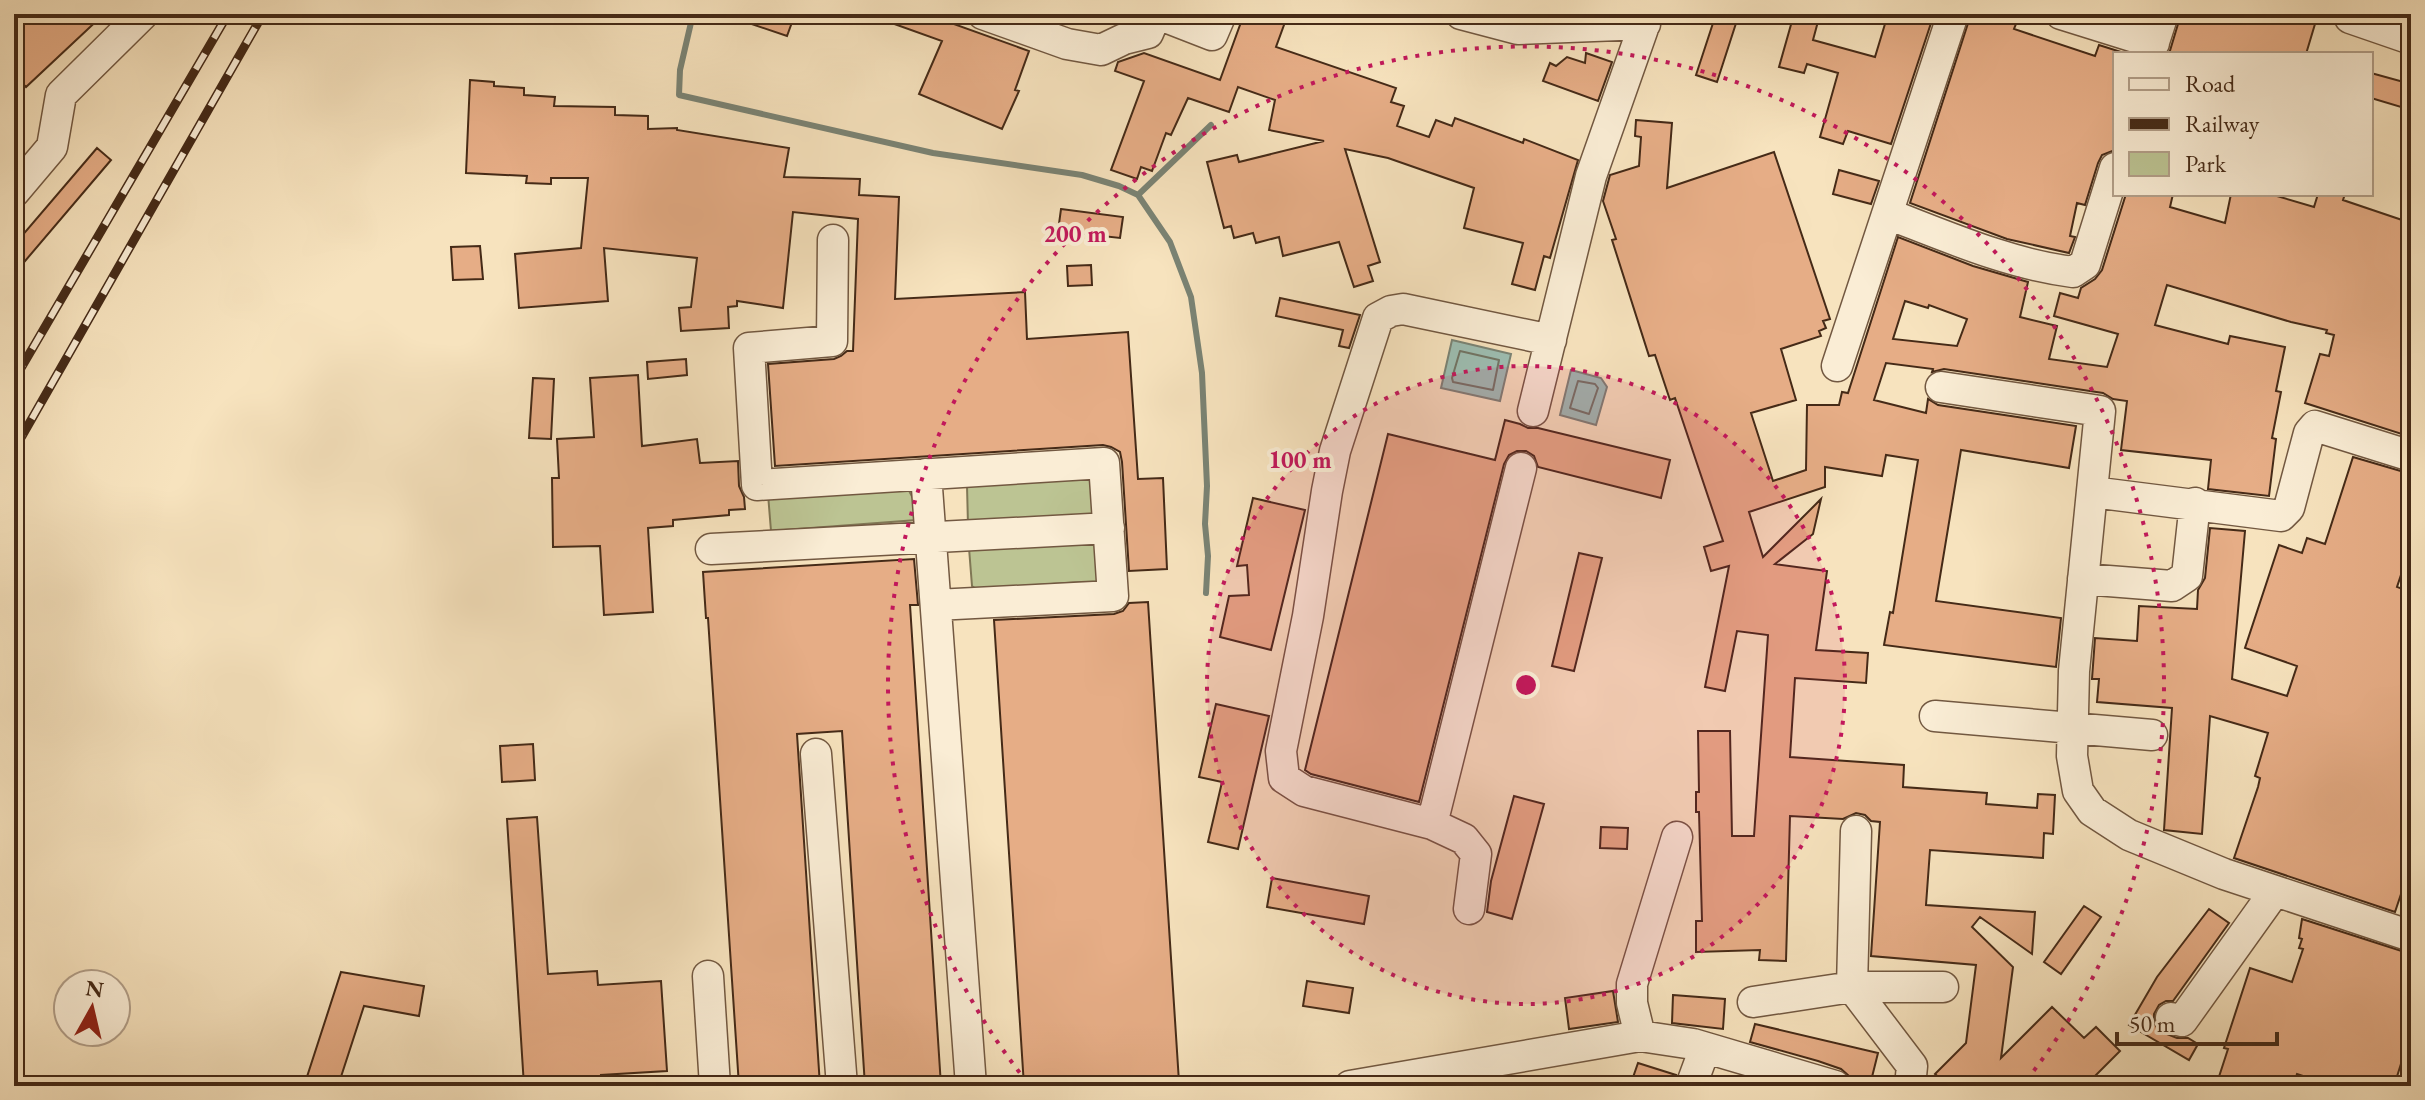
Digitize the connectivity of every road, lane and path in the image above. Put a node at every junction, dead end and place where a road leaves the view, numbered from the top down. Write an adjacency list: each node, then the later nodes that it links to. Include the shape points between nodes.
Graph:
1 (143, 14): 14 (street, via 61,95 52,147)
2 (983, 14): 3 (street, via 1067,44 1101,50 1148,33)
3 (1157, 14): 4 (street, via 1212,35)
4 (1221, 14)
5 (1461, 14): 10 (street, via 1518,29)
6 (1953, 14): 15 (street)
7 (2061, 14): 12 (street)
8 (2163, 14): 12 (street)
9 (2350, 18): 11 (street)
10 (1641, 21): 17 (street, via 1591,176)
11 (2411, 39)
12 (2152, 49)
13 (2113, 174): 15 (street, via 2085,264 2073,272 1975,248)
14 (14, 192)
15 (1888, 214): 18 (street)
16 (833, 240): 23 (street, via 832,341 749,348 757,485)
17 (1551, 340): 20 (street); 35 (street, via 1403,309 1391,311 1378,318 1335,451 1281,751 1284,778 1304,791)
18 (1837, 366)
19 (1941, 387): 24 (street, via 2100,411)
20 (1533, 411)
21 (2411, 456): 25 (street, via 2315,426 2289,508 2281,516)
22 (1521, 468): 35 (street)
23 (926, 474): 26 (street, via 1104,463); 27 (street)
24 (2092, 492): 25 (street); 29 (street)
25 (2195, 503): 29 (street, via 2187,576 2172,586)
26 (1109, 528): 27 (street); 30 (street, via 1113,596)
27 (932, 538): 28 (street); 30 (street)
28 (711, 549)
29 (2083, 579): 32 (street)
30 (936, 605): 50 (street)
31 (1935, 716): 32 (street)
32 (2073, 728): 33 (street); 38 (street, via 2078,791 2092,811 2129,835)
33 (2152, 735)
34 (816, 754): 49 (street)
35 (1432, 824): 39 (street, via 1464,839 1476,854)
36 (1856, 831): 42 (street)
37 (1677, 837): 46 (street, via 1632,984)
38 (2275, 891): 40 (street); 45 (street, via 2182,1021)
39 (1469, 909)
40 (2411, 936)
41 (708, 976): 48 (street)
42 (1852, 987): 43 (street); 44 (street); 53 (street, via 1912,1066)
43 (1943, 987)
44 (1753, 1002)
45 (2171, 1018)
46 (1640, 1036): 47 (street); 51 (street)
47 (1699, 1065): 52 (street)
48 (715, 1086)
49 (842, 1086)
50 (971, 1086)
51 (1350, 1086)
52 (1835, 1086)
53 (1910, 1086)

